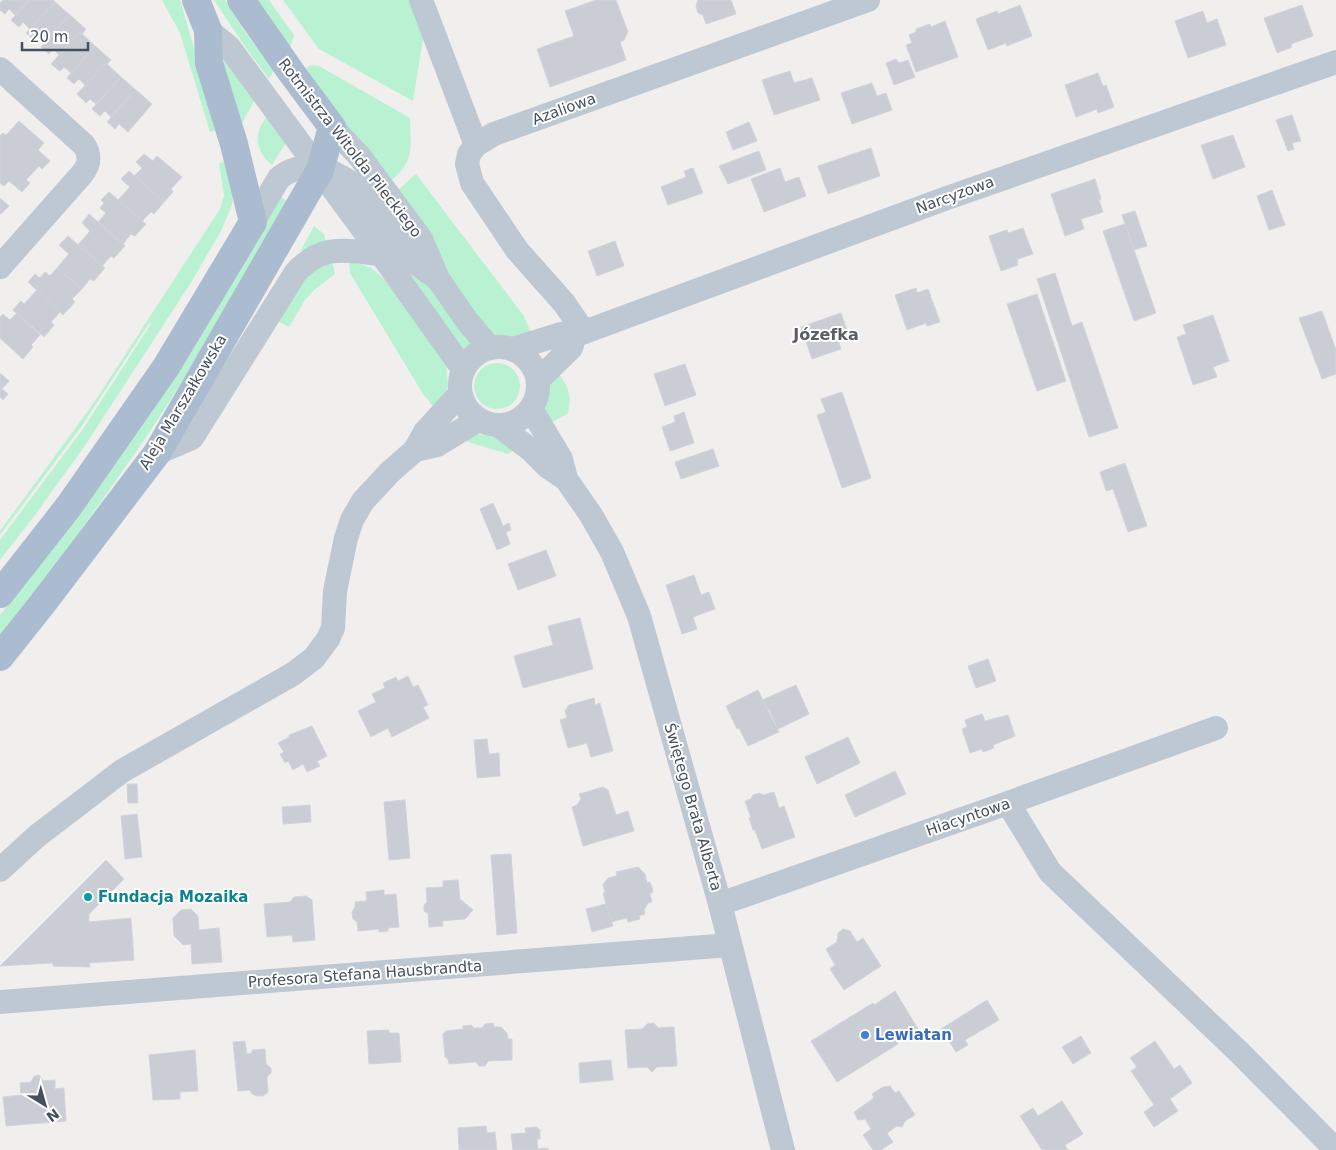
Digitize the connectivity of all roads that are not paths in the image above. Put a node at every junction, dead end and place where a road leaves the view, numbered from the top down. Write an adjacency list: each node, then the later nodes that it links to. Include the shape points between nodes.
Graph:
1 (196, 0): 5 (main road)
2 (241, 0): 8 (main road, Rotmistrza Witolda Pileckiego)
3 (421, 0): 9 (street)
4 (868, 0): 9 (street, Azaliowa, via 494,134)
5 (208, 30): 10 (street, via 230,47); 11 (main road, via 208,63 234,144)
6 (1336, 62): 15 (street, Narcyzowa, via 947,198)
7 (0, 69): 13 (street, via 84,145 90,157 82,174)
8 (332, 127): 10 (main road, Aleja Marszałkowska); 14 (street, Rotmistrza Witolda Pileckiego, via 360,157 421,239)
9 (476, 145): 15 (street, via 467,159 472,182 517,250 564,303)
10 (320, 170): 11 (street, via 296,169 284,174); 12 (street); 14 (street, via 332,172 352,184 403,254); 24 (main road, Aleja Marszałkowska)
11 (253, 222): 26 (main road, via 166,367 69,506)
12 (381, 254): 18 (street); 24 (street, via 330,251 307,261 296,272 192,438)
13 (0, 267)
14 (438, 279): 16 (street, Rotmistrza Witolda Pileckiego)
15 (580, 333): 17 (street, Narcyzowa, via 561,334); 19 (street, via 571,348)
16 (488, 347): 17 (street); 18 (street, via 473,355)
17 (513, 349): 19 (street, via 534,366)
18 (463, 369): 20 (street, via 459,381)
19 (538, 380): 21 (street)
20 (460, 394): 22 (street, via 466,409); 23 (street, via 425,432)
21 (531, 410): 22 (street, via 511,424); 25 (street, Świętego Brata Alberta, via 561,459)
22 (488, 423): 23 (street, via 437,445); 25 (street, Świętego Brata Alberta, via 531,450)
23 (415, 450): 30 (street, via 390,472 352,520 336,591 333,628 314,658 293,674 122,771 36,836)
24 (157, 453): 27 (main road, Aleja Marszałkowska)
25 (566, 479): 31 (street, Świętego Brata Alberta, via 612,552 639,616)
26 (0, 594)
27 (0, 657)
28 (1216, 728): 29 (street, Hiacyntowa)
29 (1008, 803): 31 (street, Hiacyntowa); 35 (street, via 1050,872 1240,1053)
30 (0, 870)
31 (720, 904): 32 (street, Świętego Brata Alberta)
32 (730, 945): 33 (street, Profesora Stefana Hausbrandta); 34 (street, Świętego Brata Alberta)
33 (0, 1002)
34 (783, 1150)
35 (1336, 1150)

